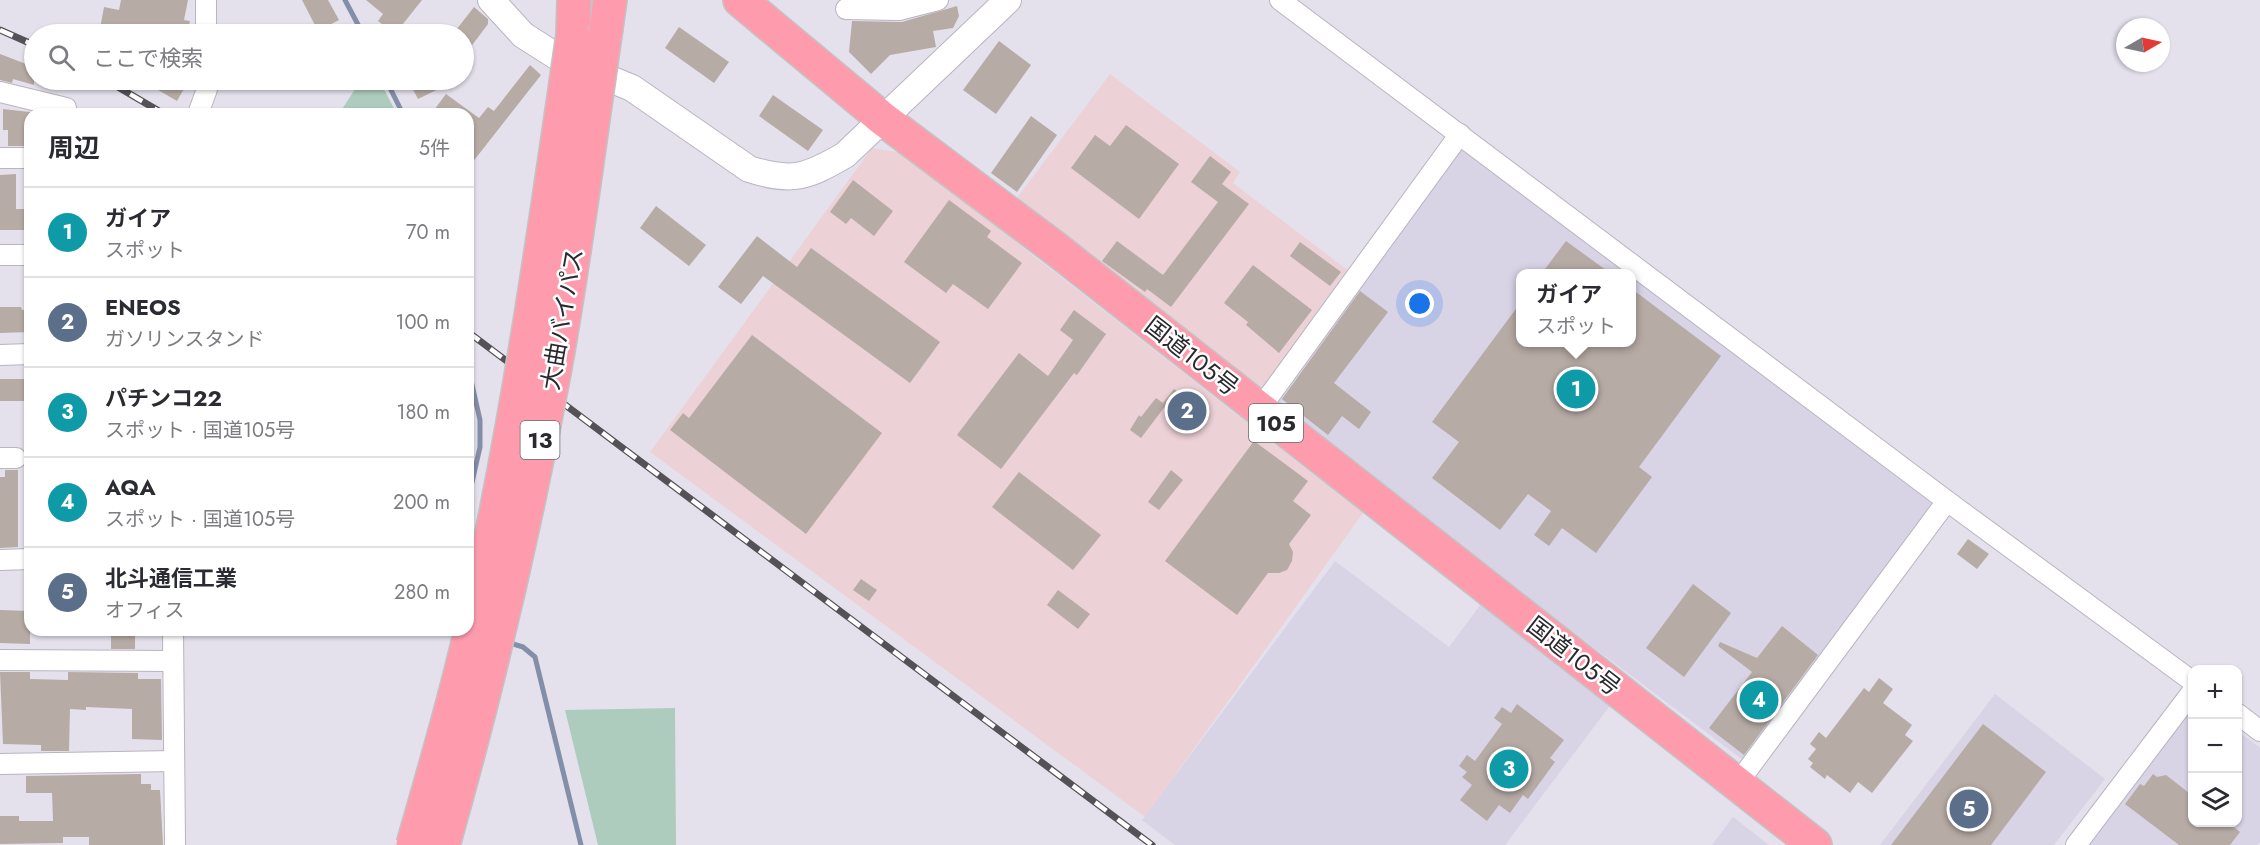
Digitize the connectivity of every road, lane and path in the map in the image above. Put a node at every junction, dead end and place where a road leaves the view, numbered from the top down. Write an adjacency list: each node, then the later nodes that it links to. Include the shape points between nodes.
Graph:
1 (206, 0): 11 (street)
2 (492, 0): 16 (street, via 523,35 559,58 632,88 749,169 770,176 792,178 816,172 845,155)
3 (574, 0): 28 (highway, 大曲バイパス / 13, bridge, via 573,35 530,329)
4 (740, 0): 16 (highway, 国道105号 / 105)
5 (938, 0): 8 (street)
6 (1008, 0): 16 (street)
7 (1280, 0): 17 (street)
8 (897, 5): 9 (street)
9 (846, 9)
10 (608, 14): 42 (highway, 大曲バイパス / 13, bridge, via 554,373 490,671)
11 (206, 24)
12 (207, 90): 15 (street)
13 (0, 92): 14 (street)
14 (66, 108)
15 (200, 108)
16 (883, 119): 24 (highway, 国道105号 / 105, via 1056,249)
17 (1460, 134): 24 (street); 25 (street)
18 (0, 158): 19 (street)
19 (24, 158)
20 (0, 255): 21 (street)
21 (24, 255)
22 (0, 354): 23 (street)
23 (24, 354)
24 (1259, 410): 39 (highway, 国道105号 / 105)
25 (1947, 501): 33 (street); 39 (street)
26 (24, 559): 27 (street)
27 (0, 560)
28 (474, 616)
29 (172, 636): 32 (street)
30 (469, 636): 41 (highway, 大曲バイパス / 13, bridge)
31 (0, 660): 32 (street)
32 (173, 661): 37 (street)
33 (2188, 677)
34 (2188, 699): 44 (street)
35 (2242, 717): 36 (street)
36 (2260, 731)
37 (174, 761): 38 (street); 40 (street)
38 (0, 764)
39 (1737, 784): 43 (highway, 国道105号 / 105)
40 (175, 845)
41 (413, 845)
42 (443, 845)
43 (1815, 845)
44 (2076, 845)

